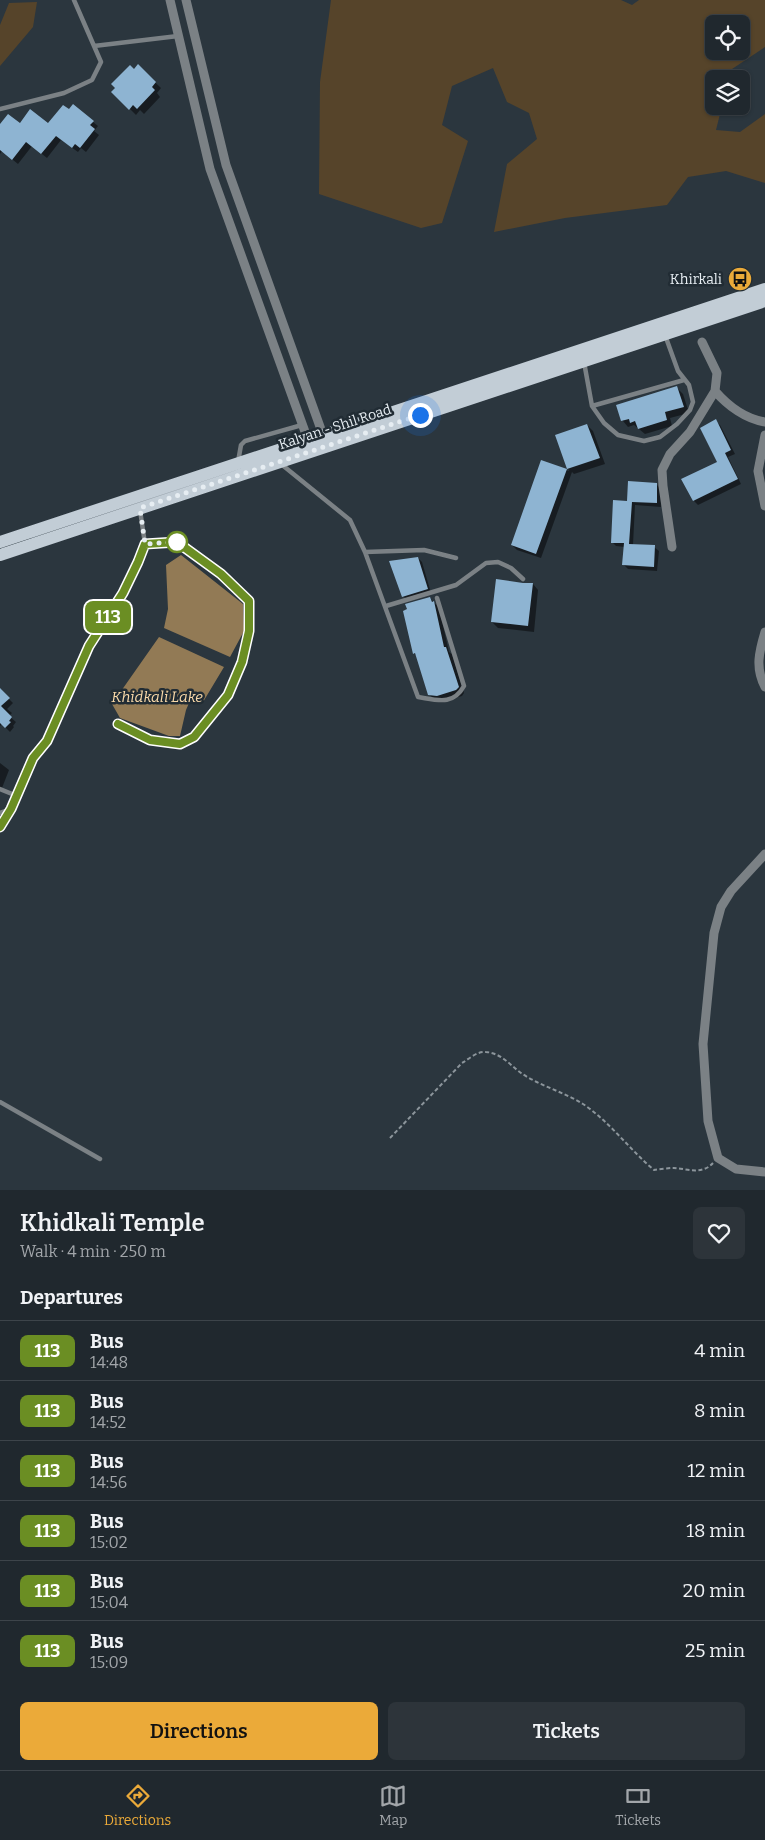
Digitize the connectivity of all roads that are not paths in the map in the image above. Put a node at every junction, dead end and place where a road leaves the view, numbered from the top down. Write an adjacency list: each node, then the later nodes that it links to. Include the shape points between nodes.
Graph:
1 (74, 0): 6 (lane)
2 (170, 0): 5 (street)
3 (186, 0): 4 (street)
4 (194, 34): 5 (street); 8 (street)
5 (178, 36): 6 (lane); 9 (street)
6 (94, 46): 7 (lane, via 101,62 92,80 64,93)
7 (0, 109)
8 (226, 165): 9 (street); 20 (street)
9 (210, 169): 19 (street)
10 (765, 289): 20 (main road, Kalyan - Shil Road)
11 (765, 301): 12 (main road, Kalyan - Shil Road)
12 (664, 334): 14 (main road, Kalyan - Shil Road); 15 (lane)
13 (702, 342): 16 (street, via 717,373)
14 (584, 361): 17 (lane); 23 (main road, Kalyan - Shil Road)
15 (684, 380): 17 (lane); 17 (lane, via 689,385 693,402 690,410 660,436 644,441 618,435)
16 (715, 391): 18 (street, via 726,404); 29 (street, via 662,470)
17 (592, 406)
18 (765, 422)
19 (303, 425): 22 (street); 24 (lane, via 245,440 241,444)
20 (323, 435): 22 (main road, Kalyan - Shil Road)
21 (765, 435): 26 (street, via 758,471)
22 (308, 440): 24 (main road, Kalyan - Shil Road)
23 (278, 462): 25 (main road, Kalyan - Shil Road); 30 (lane, via 350,520)
24 (238, 463): 25 (main road, Kalyan - Shil Road)
25 (138, 502): 27 (main road, Kalyan - Shil Road); 28 (lane); 31 (main road, Kalyan - Shil Road)
26 (765, 506)
27 (0, 542)
28 (145, 544): 38 (lane, via 177,542 221,574 249,601 249,631 242,662 228,695 194,737 180,744 150,740); 40 (lane, via 123,593 89,646 47,741 33,758)
29 (672, 547)
30 (365, 552): 32 (lane, via 424,550); 35 (lane)
31 (0, 555)
32 (456, 558)
33 (523, 579): 35 (lane, via 498,562 486,563 456,585)
34 (437, 598): 35 (lane, via 464,686 459,694 444,701 418,698)
35 (386, 606)
36 (765, 632): 37 (street, via 759,653 760,676)
37 (765, 687)
38 (118, 724)
39 (0, 789): 40 (lane)
40 (17, 796): 41 (lane)
41 (11, 809): 42 (lane); 43 (lane)
42 (0, 813)
43 (0, 827)
44 (765, 854): 47 (street, via 731,891 721,907 714,933 703,1044 708,1121 718,1158 736,1169)
45 (0, 1102): 46 (lane)
46 (100, 1159)
47 (765, 1172)

